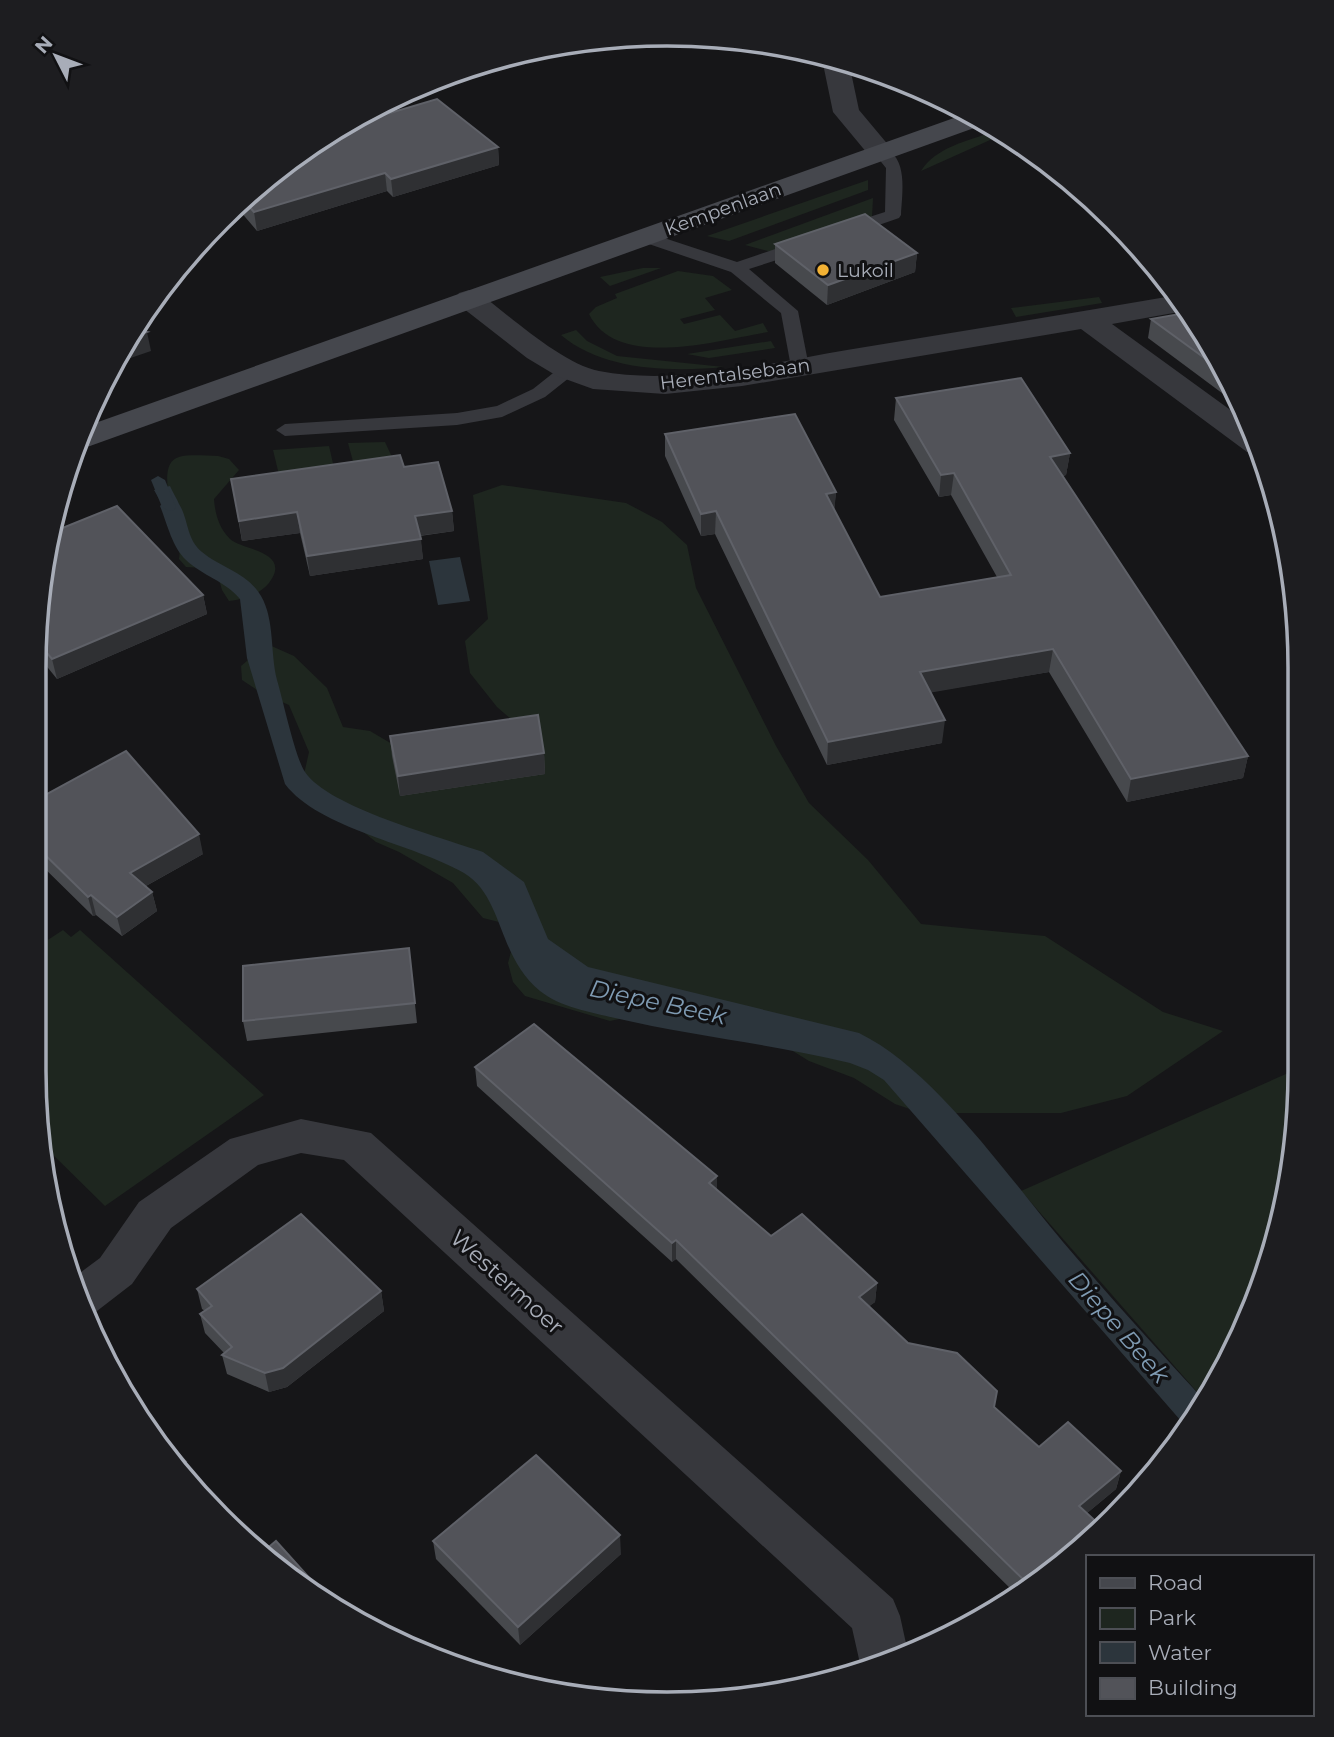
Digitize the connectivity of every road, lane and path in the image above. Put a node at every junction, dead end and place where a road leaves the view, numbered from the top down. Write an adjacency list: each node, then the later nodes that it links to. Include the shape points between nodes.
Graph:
1 (837, 70): 3 (street, via 846,112)
2 (966, 122): 3 (main road, Kempenlaan)
3 (882, 153): 4 (main road, Kempenlaan); 5 (lane, via 894,168 893,215)
4 (646, 237): 5 (lane); 6 (main road, Kempenlaan)
5 (737, 268): 9 (lane, via 789,311)
6 (468, 299): 10 (street, Herentalsebaan); 13 (main road)
7 (1172, 305): 8 (street, Herentalsebaan)
8 (1086, 319): 9 (street, Herentalsebaan); 12 (street)
9 (800, 367): 10 (street, Herentalsebaan, via 665,385 593,380)
10 (568, 370): 11 (lane, via 539,393 502,411 457,419)
11 (285, 430)
12 (1243, 434)
13 (91, 435)
14 (87, 1293): 15 (street, Westermoer, via 116,1271 155,1215 245,1151 301,1136 356,1145 875,1616)
15 (882, 1653)

